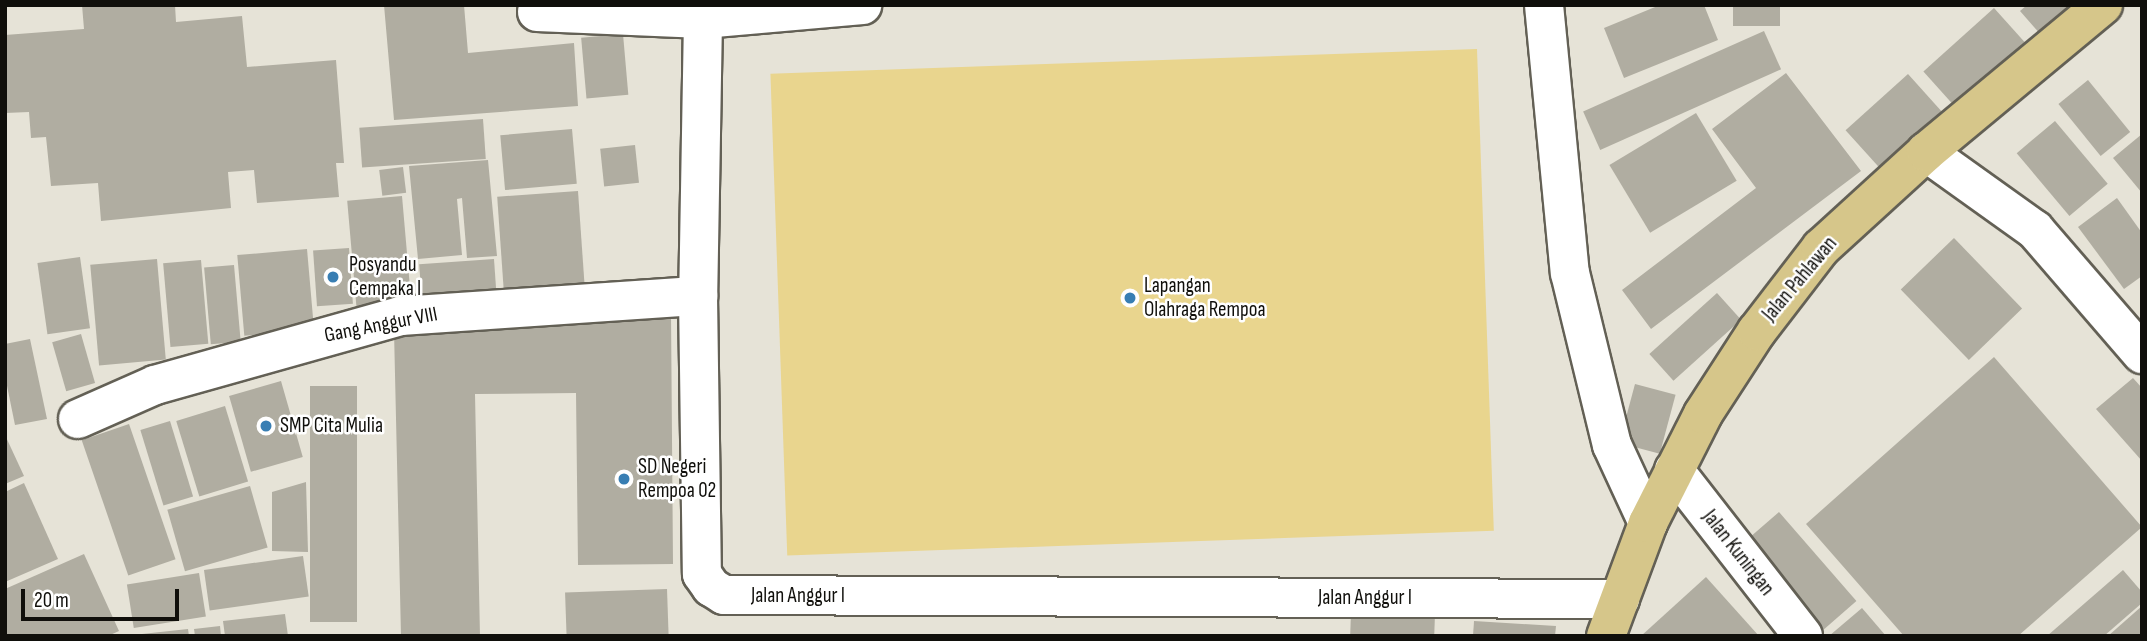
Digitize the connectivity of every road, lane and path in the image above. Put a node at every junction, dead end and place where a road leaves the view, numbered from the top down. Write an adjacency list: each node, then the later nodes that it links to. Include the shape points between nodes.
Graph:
1 (862, 5): 5 (street)
2 (1544, 5): 11 (street, via 1570,273 1612,445)
3 (2103, 5): 6 (main road, Jalan Pahlawan)
4 (537, 12): 5 (street)
5 (703, 19): 7 (street, Jalan Anggur I)
6 (1926, 152): 8 (street, via 2035,230); 10 (main road, Jalan Pahlawan, via 1821,248 1757,331)
7 (698, 296): 9 (street, Gang Anggur VIII, via 401,316 155,385); 12 (street, Jalan Anggur I, via 702,574 724,595)
8 (2142, 354)
9 (78, 419)
10 (1674, 470): 11 (main road, Jalan Pahlawan); 14 (street, Jalan Kuningan)
11 (1648, 523): 12 (main road, Jalan Pahlawan)
12 (1620, 599): 13 (main road, Jalan Pahlawan)
13 (1606, 636)
14 (1803, 636)

